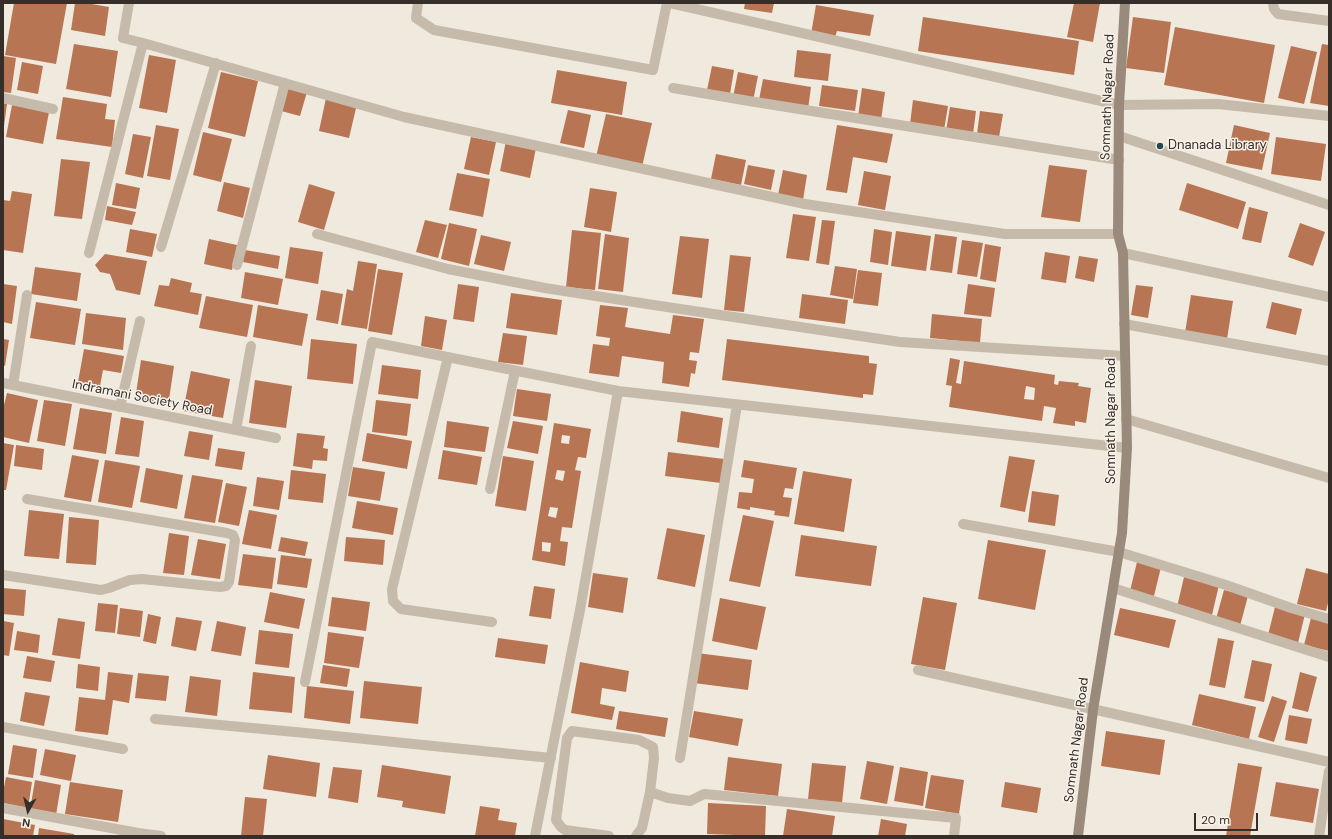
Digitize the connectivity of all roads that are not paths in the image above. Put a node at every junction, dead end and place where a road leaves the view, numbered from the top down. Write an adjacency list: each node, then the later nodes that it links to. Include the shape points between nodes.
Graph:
1 (129, 3): 7 (street, via 123,38)
2 (418, 3): 3 (street, via 416,18 434,30 653,70)
3 (669, 3): 12 (street)
4 (1125, 3): 12 (street, Somnath Nagar Road)
5 (1273, 3): 6 (street, via 1278,14)
6 (1329, 21)
7 (143, 43): 8 (street); 22 (street)
8 (216, 63): 9 (street); 20 (street)
9 (285, 83): 19 (street, via 404,117 805,204 1005,234); 23 (street)
10 (673, 88): 16 (street)
11 (3, 98): 13 (street)
12 (1119, 105): 14 (street, via 1218,104); 15 (street, Somnath Nagar Road)
13 (53, 109)
14 (1329, 116)
15 (1119, 136): 16 (street, Somnath Nagar Road); 17 (street)
16 (1119, 160): 19 (street, Somnath Nagar Road)
17 (1329, 205)
18 (317, 234): 29 (street, via 448,269 545,288 654,305 900,342)
19 (1118, 234): 21 (street, Somnath Nagar Road)
20 (161, 248)
21 (1123, 252): 25 (street); 27 (street, Somnath Nagar Road)
22 (89, 253)
23 (237, 265)
24 (27, 295): 33 (street)
25 (1329, 297)
26 (140, 321): 36 (street)
27 (1124, 324): 29 (street, Somnath Nagar Road); 31 (street)
28 (252, 346): 38 (street)
29 (1125, 356): 37 (street, Somnath Nagar Road)
30 (448, 357): 32 (street); 49 (street, via 392,589 393,601 400,609); 52 (street, via 372,342)
31 (1329, 362)
32 (515, 371): 34 (street); 42 (street)
33 (8, 384): 36 (street, Indramani Society Road)
34 (618, 391): 35 (street); 57 (street)
35 (737, 405): 40 (street); 58 (street)
36 (120, 407): 38 (street, Indramani Society Road)
37 (1126, 419): 40 (street, Somnath Nagar Road); 41 (street)
38 (236, 430): 39 (street, Indramani Society Road)
39 (276, 438)
40 (1127, 448): 45 (street, Somnath Nagar Road)
41 (1329, 478)
42 (490, 489)
43 (27, 499): 46 (street, via 227,532 233,535 235,540 229,582 226,586 220,587 142,579 130,580 101,590)
44 (963, 524): 45 (street)
45 (1119, 552): 47 (street, Somnath Nagar Road); 48 (street)
46 (3, 575)
47 (1113, 588): 50 (street); 53 (street, Somnath Nagar Road)
48 (1329, 619)
49 (492, 622)
50 (1329, 657)
51 (918, 670): 53 (street)
52 (305, 682)
53 (1092, 710): 59 (street); 69 (street, Somnath Nagar Road)
54 (155, 719): 57 (street)
55 (3, 727): 56 (street)
56 (123, 749)
57 (551, 758): 65 (street)
58 (680, 758)
59 (1329, 762)
60 (1329, 771): 70 (street)
61 (650, 792): 63 (street, via 653,747 639,740 572,731 567,738 556,820 565,830); 67 (street, via 642,828); 68 (street, via 668,798 690,800 704,794 956,818)
62 (3, 808): 64 (street)
63 (591, 835): 66 (street)
64 (162, 836)
65 (535, 836)
66 (609, 836)
67 (636, 836)
68 (954, 836)
69 (1078, 836)
70 (1319, 836)

